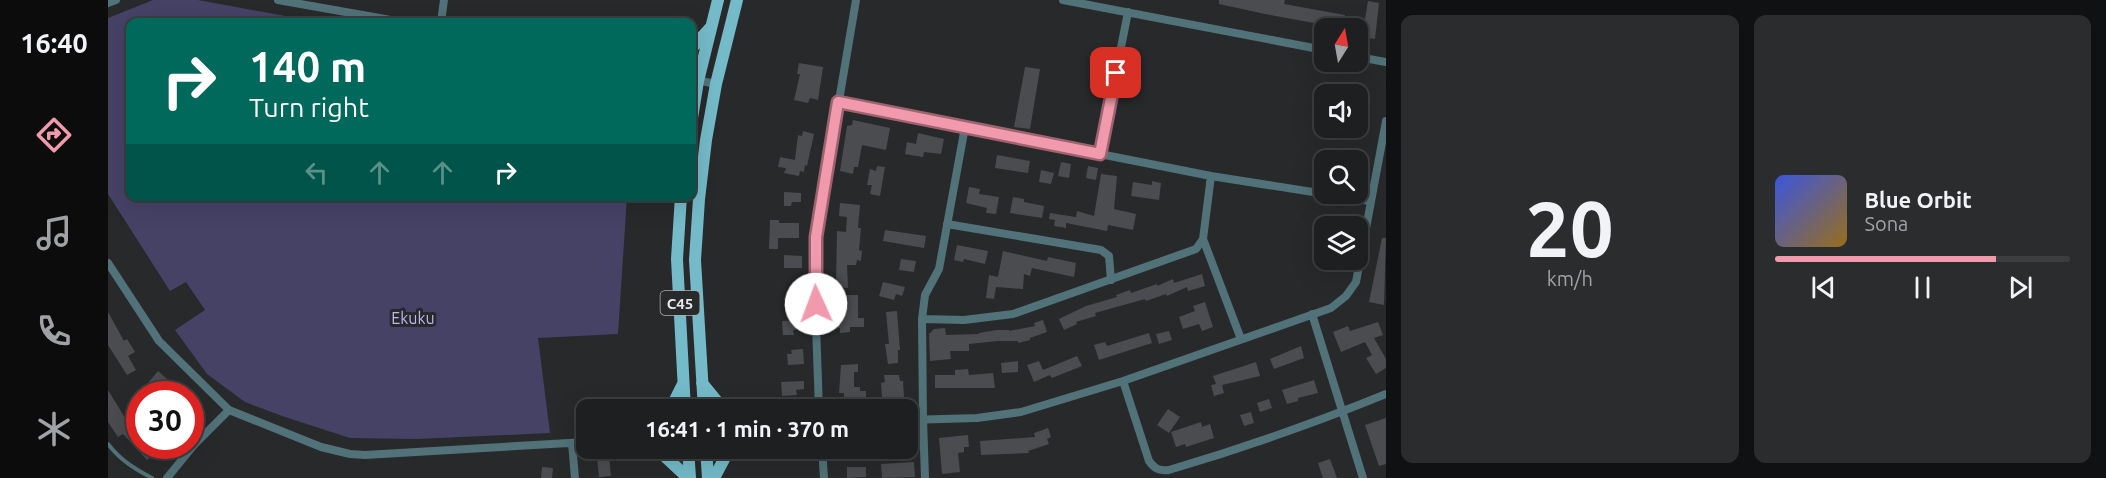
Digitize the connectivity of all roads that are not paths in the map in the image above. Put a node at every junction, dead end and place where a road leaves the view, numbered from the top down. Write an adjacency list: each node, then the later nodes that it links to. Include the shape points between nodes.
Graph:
1 (116, 0): 8 (street)
2 (278, 0): 10 (street)
3 (444, 0): 11 (street)
4 (718, 0): 12 (main road)
5 (737, 0): 19 (main road, C45)
6 (856, 0): 20 (street)
7 (1063, 0): 9 (street)
8 (108, 3)
9 (1128, 12): 14 (street); 23 (street)
10 (379, 18)
11 (442, 18)
12 (712, 26): 13 (main road); 17 (main road)
13 (696, 44)
14 (1314, 48)
15 (1368, 59): 16 (street)
16 (1386, 62)
17 (696, 77)
18 (696, 80): 19 (street)
19 (716, 84): 35 (main road, C45, via 699,199 695,260)
20 (838, 102): 22 (street); 42 (street, via 814,267)
21 (1386, 121): 26 (street)
22 (965, 127): 23 (street); 27 (street)
23 (1100, 154): 24 (street)
24 (1211, 176): 26 (street); 28 (street)
25 (681, 201): 36 (main road, C45, via 677,259)
26 (1370, 201): 31 (street, via 1356,282 1331,308)
27 (947, 224): 30 (street, via 1101,250 1109,255); 32 (street, via 939,269 925,295)
28 (1203, 239): 30 (street, via 1196,249); 33 (street)
29 (108, 262): 43 (street, via 159,341)
30 (1111, 280): 32 (street, via 1013,314 963,320)
31 (1312, 314): 33 (street); 44 (street)
32 (922, 319): 46 (street)
33 (1241, 339): 34 (street)
34 (1123, 381): 44 (street, via 1149,461 1161,471 1218,456); 46 (street, via 1021,412)
35 (701, 382): 40 (main road, C45); 41 (main road)
36 (683, 383): 38 (main road); 39 (main road, C45)
37 (1386, 394): 44 (street)
38 (675, 399)
39 (684, 399)
40 (703, 399)
41 (715, 399)
42 (819, 399)
43 (230, 410): 47 (street, via 321,447 350,454); 56 (street)
44 (1342, 412): 63 (street)
45 (918, 419): 46 (street)
46 (923, 419): 62 (street)
47 (572, 443): 48 (street); 57 (street)
48 (576, 443)
49 (108, 444): 55 (lane, via 133,468)
50 (668, 459): 58 (main road)
51 (688, 459): 58 (main road)
52 (707, 459): 59 (main road)
53 (724, 459): 60 (main road)
54 (823, 459): 61 (street)
55 (152, 478)
56 (167, 478)
57 (575, 478)
58 (689, 478)
59 (708, 478)
60 (714, 478)
61 (824, 478)
62 (926, 478)
63 (1363, 478)

